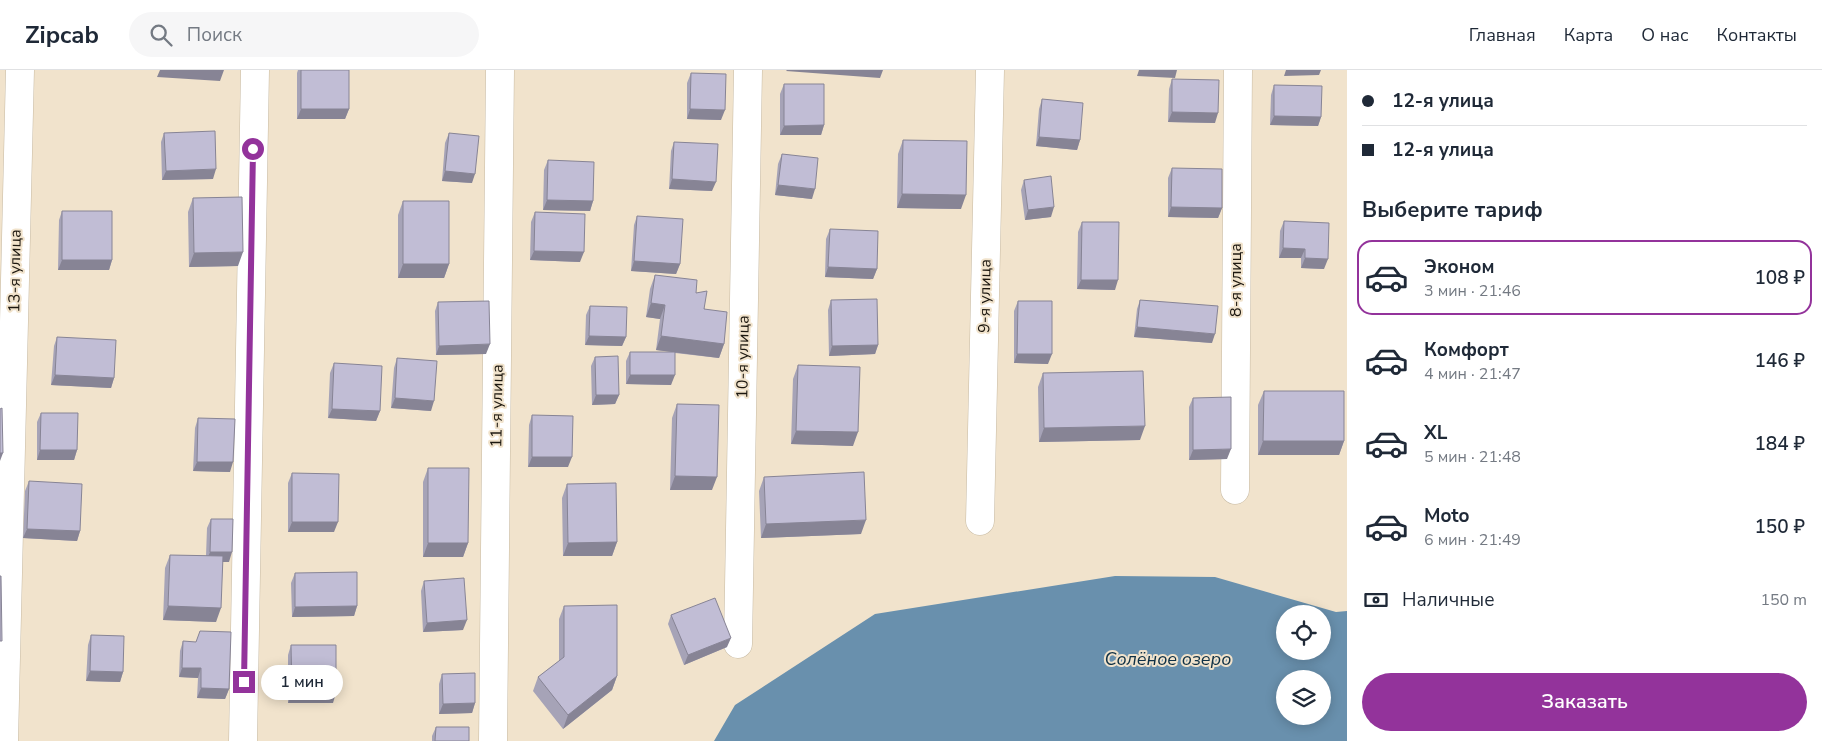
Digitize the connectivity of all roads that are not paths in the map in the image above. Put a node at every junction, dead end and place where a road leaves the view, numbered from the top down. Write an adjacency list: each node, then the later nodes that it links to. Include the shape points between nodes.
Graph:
1 (20, 70): 10 (street, 13-я улица)
2 (254, 70): 11 (street)
3 (500, 70): 12 (street, 11-я улица)
4 (748, 70): 9 (street, 10-я улица)
5 (990, 70): 8 (street, 9-я улица)
6 (1238, 70): 7 (street, 8-я улица)
7 (1235, 490)
8 (980, 521)
9 (738, 644)
10 (4, 741)
11 (243, 741)
12 (493, 741)

